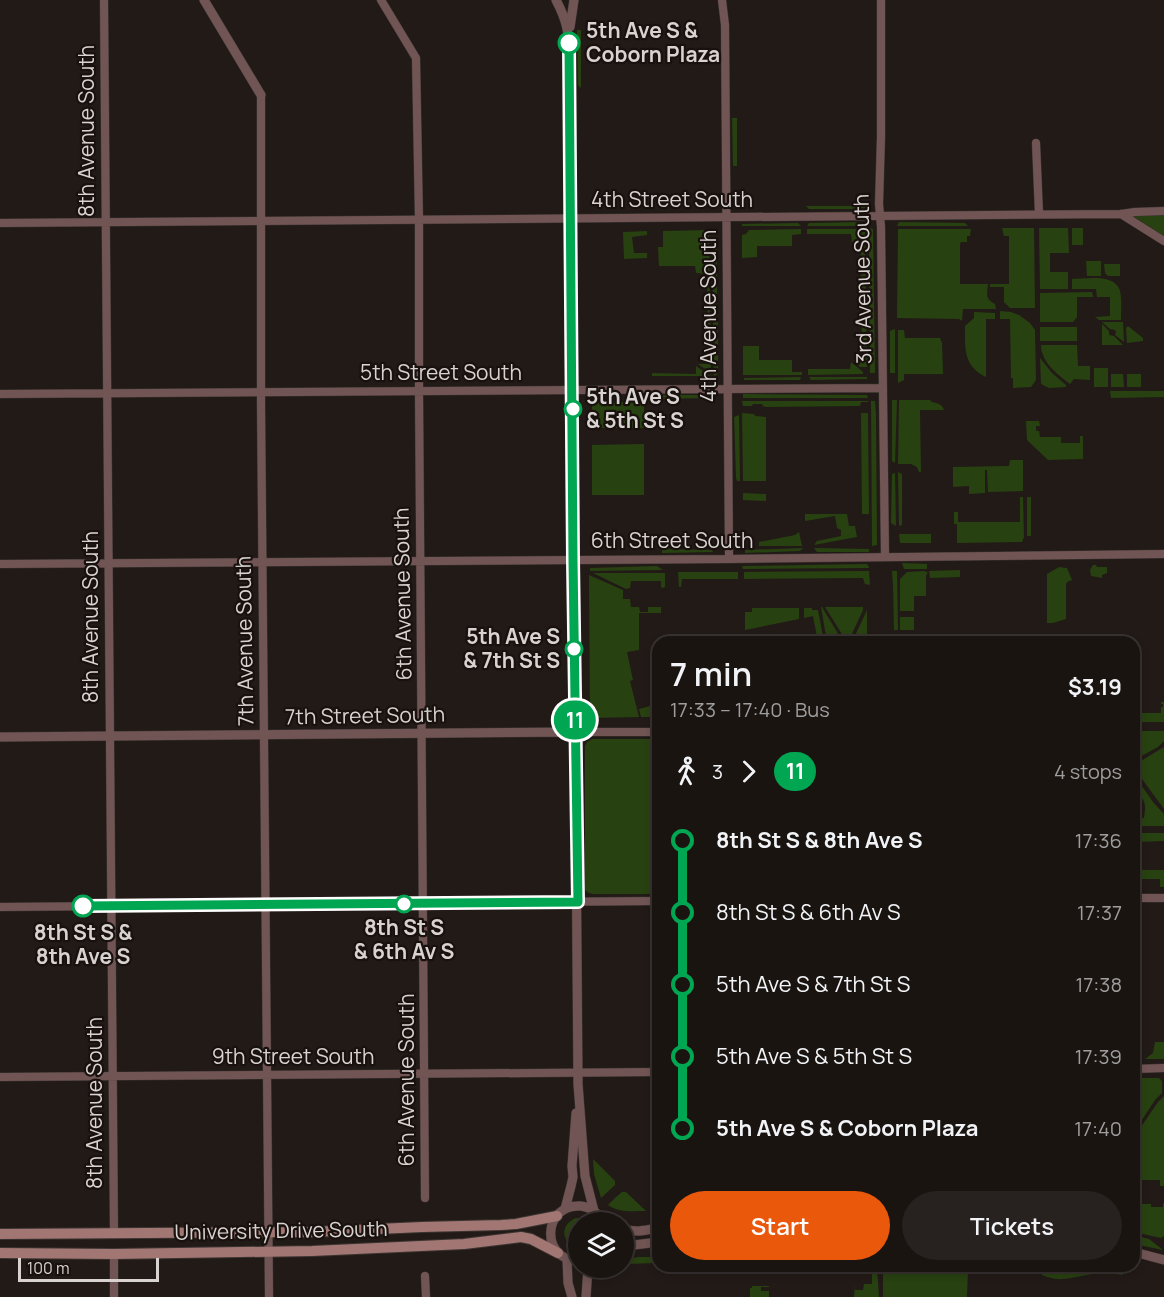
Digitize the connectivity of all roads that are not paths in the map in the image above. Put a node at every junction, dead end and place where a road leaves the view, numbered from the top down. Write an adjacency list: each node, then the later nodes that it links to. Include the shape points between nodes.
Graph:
1 (104, 0): 20 (street, 8th Avenue South)
2 (204, 0): 9 (street, 7th Avenue South)
3 (381, 0): 17 (street, 6th Avenue South, via 416,58)
4 (556, 0): 8 (street)
5 (574, 0): 8 (street)
6 (722, 0): 15 (street, 4th Avenue South)
7 (880, 0): 14 (street, 3rd Avenue South)
8 (569, 38): 16 (street)
9 (261, 95): 18 (street, 7th Avenue South)
10 (1036, 143): 12 (street)
11 (1164, 210): 13 (street, 4th Street South)
12 (1039, 214): 13 (street, 4th Street South); 14 (street, 4th Street South)
13 (1121, 214): 21 (street)
14 (880, 216): 15 (street, 4th Street South); 22 (street, 3rd Avenue South)
15 (727, 218): 16 (street, 4th Street South); 23 (street, 4th Avenue South)
16 (570, 219): 17 (street, 4th Street South); 24 (street)
17 (419, 220): 18 (street, 4th Street South); 25 (street, 6th Avenue South)
18 (262, 221): 20 (street, 4th Street South); 26 (street, 7th Avenue South)
19 (0, 222): 20 (street, 4th Street South)
20 (106, 222): 27 (street, 8th Avenue South)
21 (1164, 241)
22 (883, 388): 23 (street, 5th Street South); 30 (street, 3rd Avenue South)
23 (727, 389): 24 (street, 5th Street South); 31 (street, 4th Avenue South)
24 (573, 390): 25 (street, 5th Street South); 32 (street)
25 (419, 391): 26 (street, 5th Street South); 33 (street, 6th Avenue South)
26 (261, 392): 27 (street, 5th Street South); 34 (street, 7th Avenue South)
27 (107, 393): 28 (street, 5th Street South); 36 (street, 8th Avenue South)
28 (0, 394)
29 (1164, 554): 30 (street, 6th Street South)
30 (885, 556): 31 (street, 6th Street South)
31 (729, 559): 32 (street, 6th Street South)
32 (573, 560): 33 (street, 6th Street South); 37 (street)
33 (420, 561): 34 (street, 6th Street South); 39 (street, 6th Avenue South)
34 (263, 562): 36 (street, 6th Street South); 40 (street, 7th Avenue South)
35 (0, 564): 36 (street, 6th Street South)
36 (109, 564): 42 (street, 8th Avenue South)
37 (576, 732): 38 (street, 7th Street South); 39 (street, 7th Street South); 46 (street)
38 (652, 732)
39 (422, 733): 40 (street, 7th Street South); 47 (street, 6th Avenue South)
40 (264, 735): 42 (street, 7th Street South); 48 (street, 7th Avenue South)
41 (0, 736): 42 (street, 7th Street South)
42 (110, 736): 49 (street, 8th Avenue South)
43 (1140, 898): 44 (street)
44 (1164, 898)
45 (652, 901): 46 (street)
46 (578, 902): 47 (street); 54 (street)
47 (423, 903): 48 (street); 55 (street, 6th Avenue South)
48 (266, 905): 49 (street); 56 (street, 7th Avenue South)
49 (111, 906): 50 (street); 57 (street, 8th Avenue South)
50 (0, 907)
51 (1164, 1068): 52 (street)
52 (1140, 1069)
53 (652, 1072): 54 (street, 9th Street South)
54 (578, 1073): 55 (street, 9th Street South); 59 (street)
55 (425, 1074): 56 (street, 9th Street South); 60 (street, 6th Avenue South)
56 (268, 1075): 57 (street, 9th Street South); 65 (street, 7th Avenue South)
57 (112, 1076): 58 (street, 9th Street South); 66 (street, 8th Avenue South)
58 (0, 1077)
59 (578, 1084): 61 (street, via 585,1176); 62 (street, via 573,1177)
60 (425, 1198)
61 (594, 1211): 62 (street, via 579,1206)
62 (561, 1213): 65 (main road, University Drive South, via 501,1225); 74 (street, via 550,1231 554,1247)
63 (652, 1229): 64 (street)
64 (634, 1231)
65 (268, 1232): 66 (main road, University Drive South); 70 (street, 7th Avenue South)
66 (114, 1233): 67 (main road, University Drive South)
67 (0, 1234)
68 (652, 1243): 69 (street)
69 (634, 1245)
70 (268, 1252): 72 (main road, University Drive South); 74 (main road, University Drive South, via 464,1245 521,1237); 81 (street, 7th Avenue South)
71 (0, 1253): 72 (main road, University Drive South)
72 (114, 1254): 80 (street)
73 (1140, 1254): 77 (street)
74 (563, 1256): 76 (street); 83 (street)
75 (1140, 1257): 77 (street)
76 (568, 1258)
77 (1160, 1259)
78 (425, 1276): 82 (street)
79 (587, 1278): 84 (street)
80 (114, 1297)
81 (269, 1297)
82 (426, 1297)
83 (572, 1297)
84 (586, 1297)

